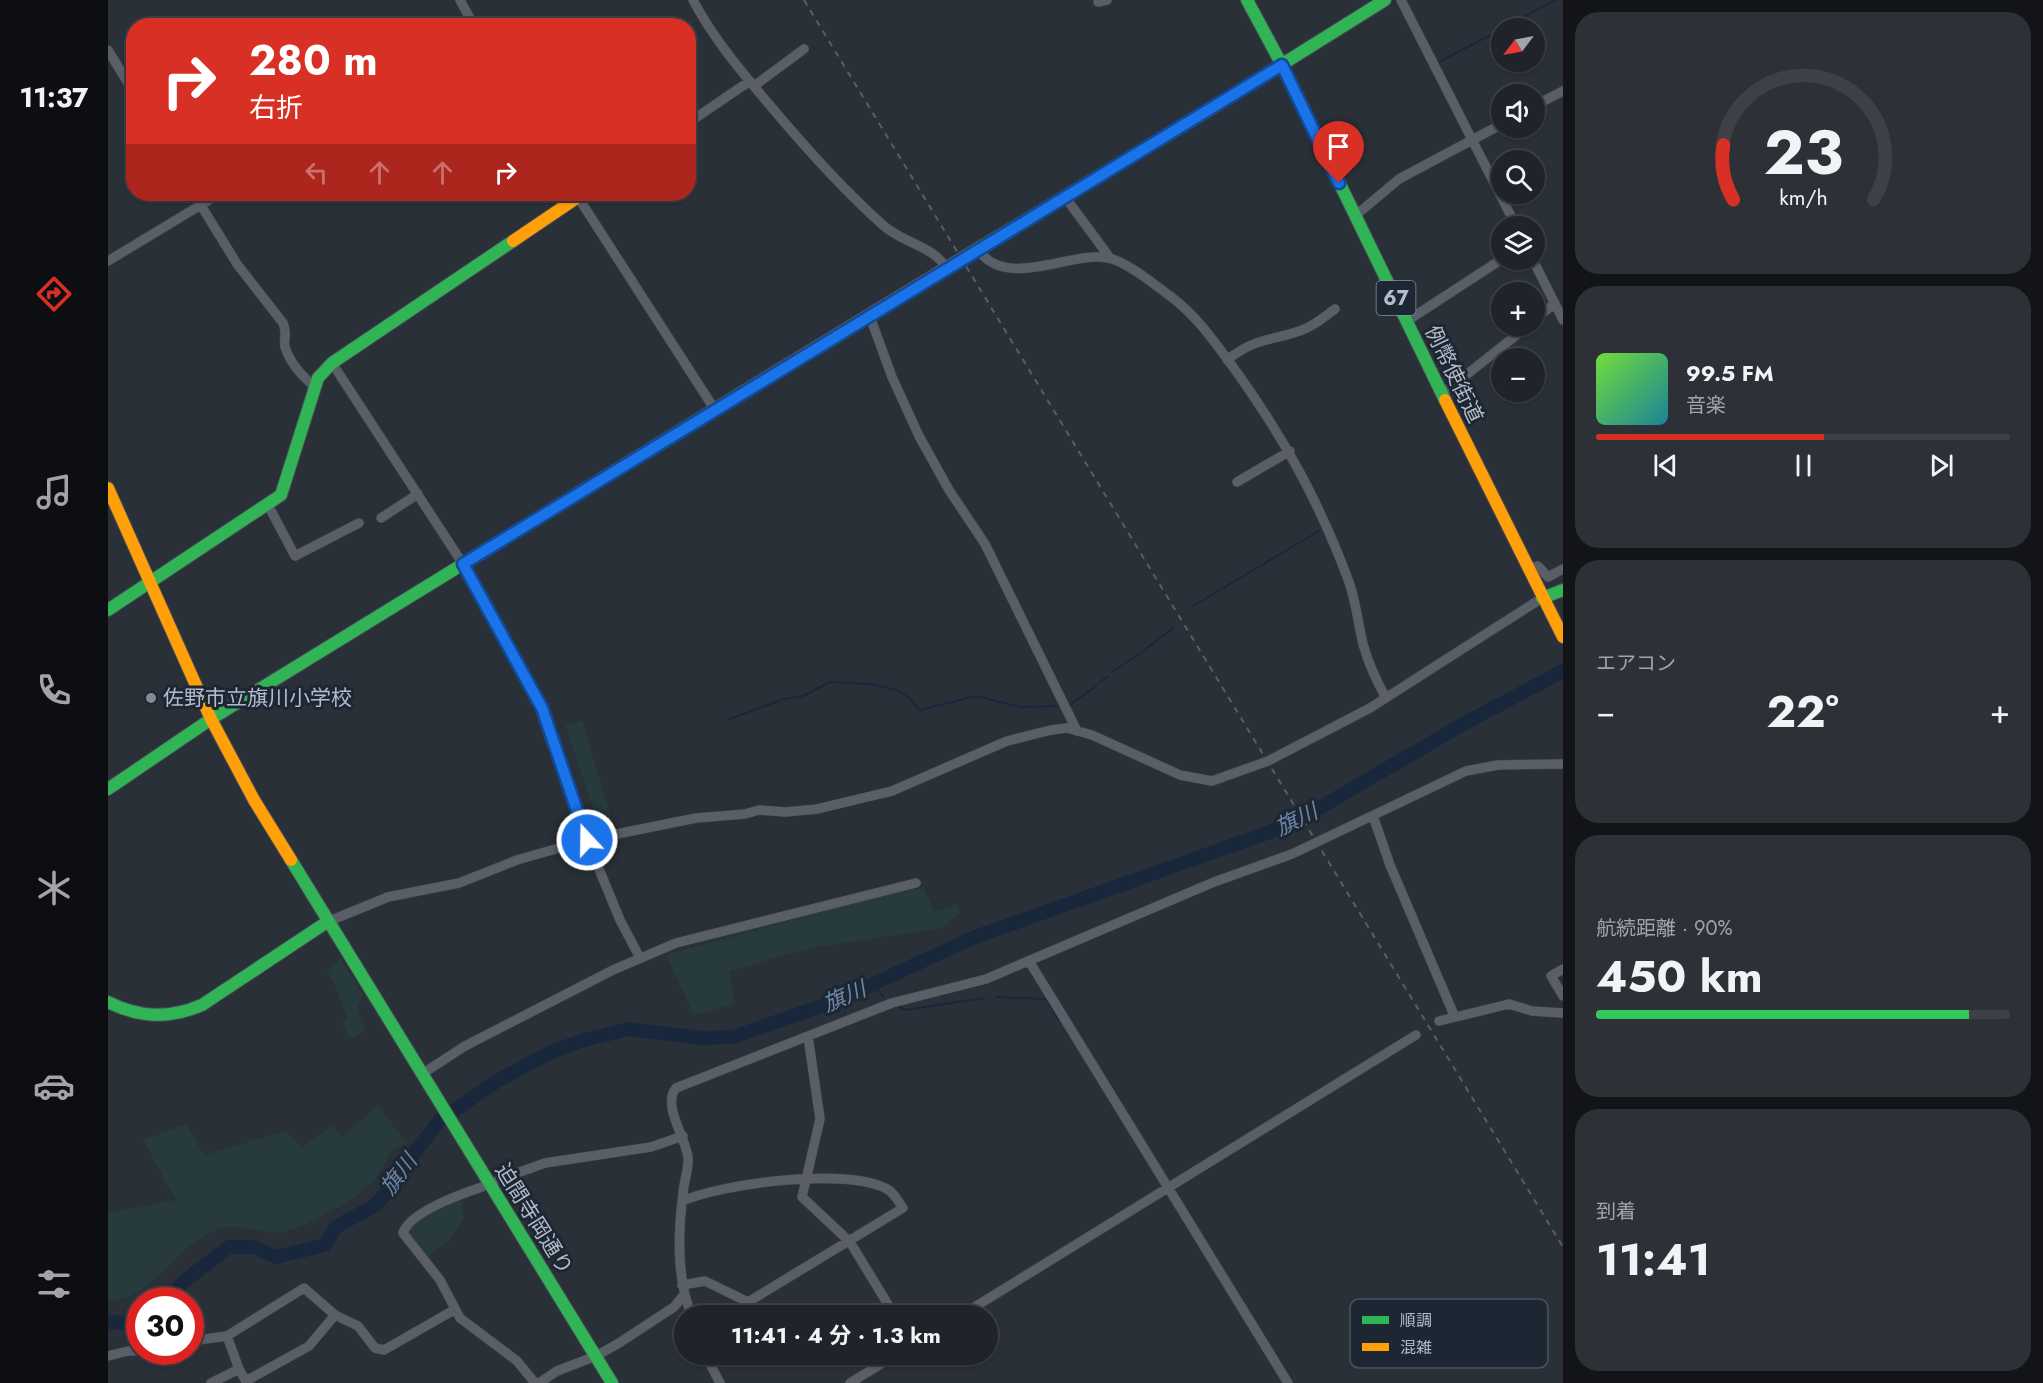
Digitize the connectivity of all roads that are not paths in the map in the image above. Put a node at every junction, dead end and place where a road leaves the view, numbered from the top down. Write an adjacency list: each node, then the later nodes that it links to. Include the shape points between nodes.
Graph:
1 (460, 0): 6 (street)
2 (693, 0): 11 (street, via 715,39)
3 (1247, 0): 9 (street, 例幣使街道 / 67)
4 (1385, 0): 9 (street)
5 (1401, 0): 16 (street)
6 (470, 18)
7 (804, 49): 11 (street)
8 (108, 50): 10 (street)
9 (1282, 65): 17 (street); 23 (street, 例幣使街道 / 67)
10 (126, 80)
11 (752, 84): 14 (street); 29 (street, via 885,227 937,255)
12 (1563, 92): 13 (street)
13 (1545, 101)
14 (696, 118)
15 (1491, 130): 16 (street)
16 (1473, 139): 23 (street, via 1399,179); 24 (street)
17 (1065, 197): 25 (street); 26 (street)
18 (199, 201): 22 (street)
19 (206, 201): 22 (street)
20 (571, 201): 39 (street)
21 (584, 201): 42 (street)
22 (201, 204): 27 (street); 40 (street, via 237,264 283,323 287,333 284,344 290,358)
23 (1355, 216): 36 (street, 例幣使街道 / 67)
24 (1511, 216)
25 (978, 249): 26 (street, via 994,262 1023,268); 29 (street)
26 (1110, 258): 38 (street, via 1180,304)
27 (108, 261)
28 (1491, 267): 36 (street)
29 (947, 268): 34 (street)
30 (1538, 270): 31 (street)
31 (1554, 304): 33 (street); 35 (street)
32 (1335, 309): 38 (street, via 1308,328 1243,347)
33 (1545, 311)
34 (869, 314): 42 (street); 60 (street, via 892,377 930,458 985,544)
35 (1563, 320)
36 (1407, 321): 41 (street, 例幣使街道 / 67)
37 (1515, 336): 41 (street)
38 (1227, 360): 43 (street)
39 (332, 363): 40 (street); 46 (street)
40 (315, 387): 47 (street, via 285,488)
41 (1442, 394): 52 (street, 例幣使街道 / 67)
42 (715, 410): 50 (street)
43 (1290, 451): 44 (street); 58 (street, via 1346,574 1364,646)
44 (1238, 482)
45 (108, 488): 53 (street, 迫間寺岡通り)
46 (418, 494): 48 (street); 50 (street)
47 (268, 505): 49 (street, via 295,555); 53 (street)
48 (381, 518)
49 (359, 523)
50 (463, 564): 59 (street); 64 (street, via 542,708)
51 (1563, 569): 52 (street, via 1548,578 1538,566)
52 (1528, 570): 55 (street, 例幣使街道 / 67)
53 (149, 581): 56 (street); 59 (street, 迫間寺岡通り)
54 (1563, 590): 55 (street)
55 (1544, 603): 57 (street, 例幣使街道 / 67); 58 (street)
56 (108, 610)
57 (1563, 637)
58 (1386, 698): 60 (street, via 1268,761 1212,781 1180,775)
59 (211, 719): 62 (street); 66 (street, 迫間寺岡通り)
60 (1077, 730): 64 (street, via 1030,734 958,760 892,791 817,809 759,810 696,818)
61 (1563, 764): 63 (street, via 1498,765 1466,771)
62 (108, 789)
63 (1373, 816): 68 (street, via 1292,854 1214,882); 73 (street)
64 (587, 840): 66 (street, via 517,860 459,883 388,897); 67 (street)
65 (916, 883): 67 (street, via 720,930)
66 (327, 922): 71 (street, via 186,1012 150,1017 135,1015); 77 (street, 迫間寺岡通り)
67 (640, 958): 77 (street, via 465,1046)
68 (1029, 961): 76 (street, via 986,978 892,1004); 82 (street)
69 (1563, 969): 70 (street, via 1551,976)
70 (1563, 996)
71 (108, 1002)
72 (1563, 1013): 73 (street, via 1532,1011 1509,1004)
73 (1455, 1016): 74 (street)
74 (1439, 1021)
75 (1416, 1035): 82 (street)
76 (808, 1036): 78 (street, via 676,1088 671,1102); 80 (street, via 820,1119)
77 (422, 1075): 96 (street, 迫間寺岡通り)
78 (683, 1136): 79 (street, via 651,1147 545,1163); 83 (street, via 688,1166)
79 (498, 1180)
80 (805, 1180): 83 (street, via 725,1188); 84 (street, via 804,1200); 84 (street, via 875,1184 889,1190 903,1208)
81 (482, 1187): 90 (street, via 456,1195 426,1212 408,1223 403,1233 440,1280)
82 (1167, 1188): 89 (street); 106 (street)
83 (682, 1201): 85 (street)
84 (850, 1242): 85 (street, via 748,1302 705,1281); 88 (street)
85 (682, 1285): 86 (street)
86 (683, 1296): 87 (street); 96 (street, via 674,1307)
87 (687, 1305)
88 (888, 1305)
89 (978, 1305)
90 (454, 1310): 91 (street, via 384,1350 375,1348 358,1326); 102 (street, via 473,1330 518,1360)
91 (335, 1316): 92 (street, via 304,1288); 100 (street, via 309,1346)
92 (227, 1336): 93 (street); 99 (street)
93 (204, 1339)
94 (126, 1352): 95 (street)
95 (108, 1356)
96 (596, 1356): 102 (street); 103 (street, 迫間寺岡通り)
97 (711, 1365): 104 (street)
98 (879, 1365): 105 (street)
99 (239, 1369): 100 (street); 101 (street)
100 (247, 1382)
101 (211, 1383)
102 (537, 1383)
103 (612, 1383)
104 (720, 1383)
105 (850, 1383)
106 (1288, 1383)

